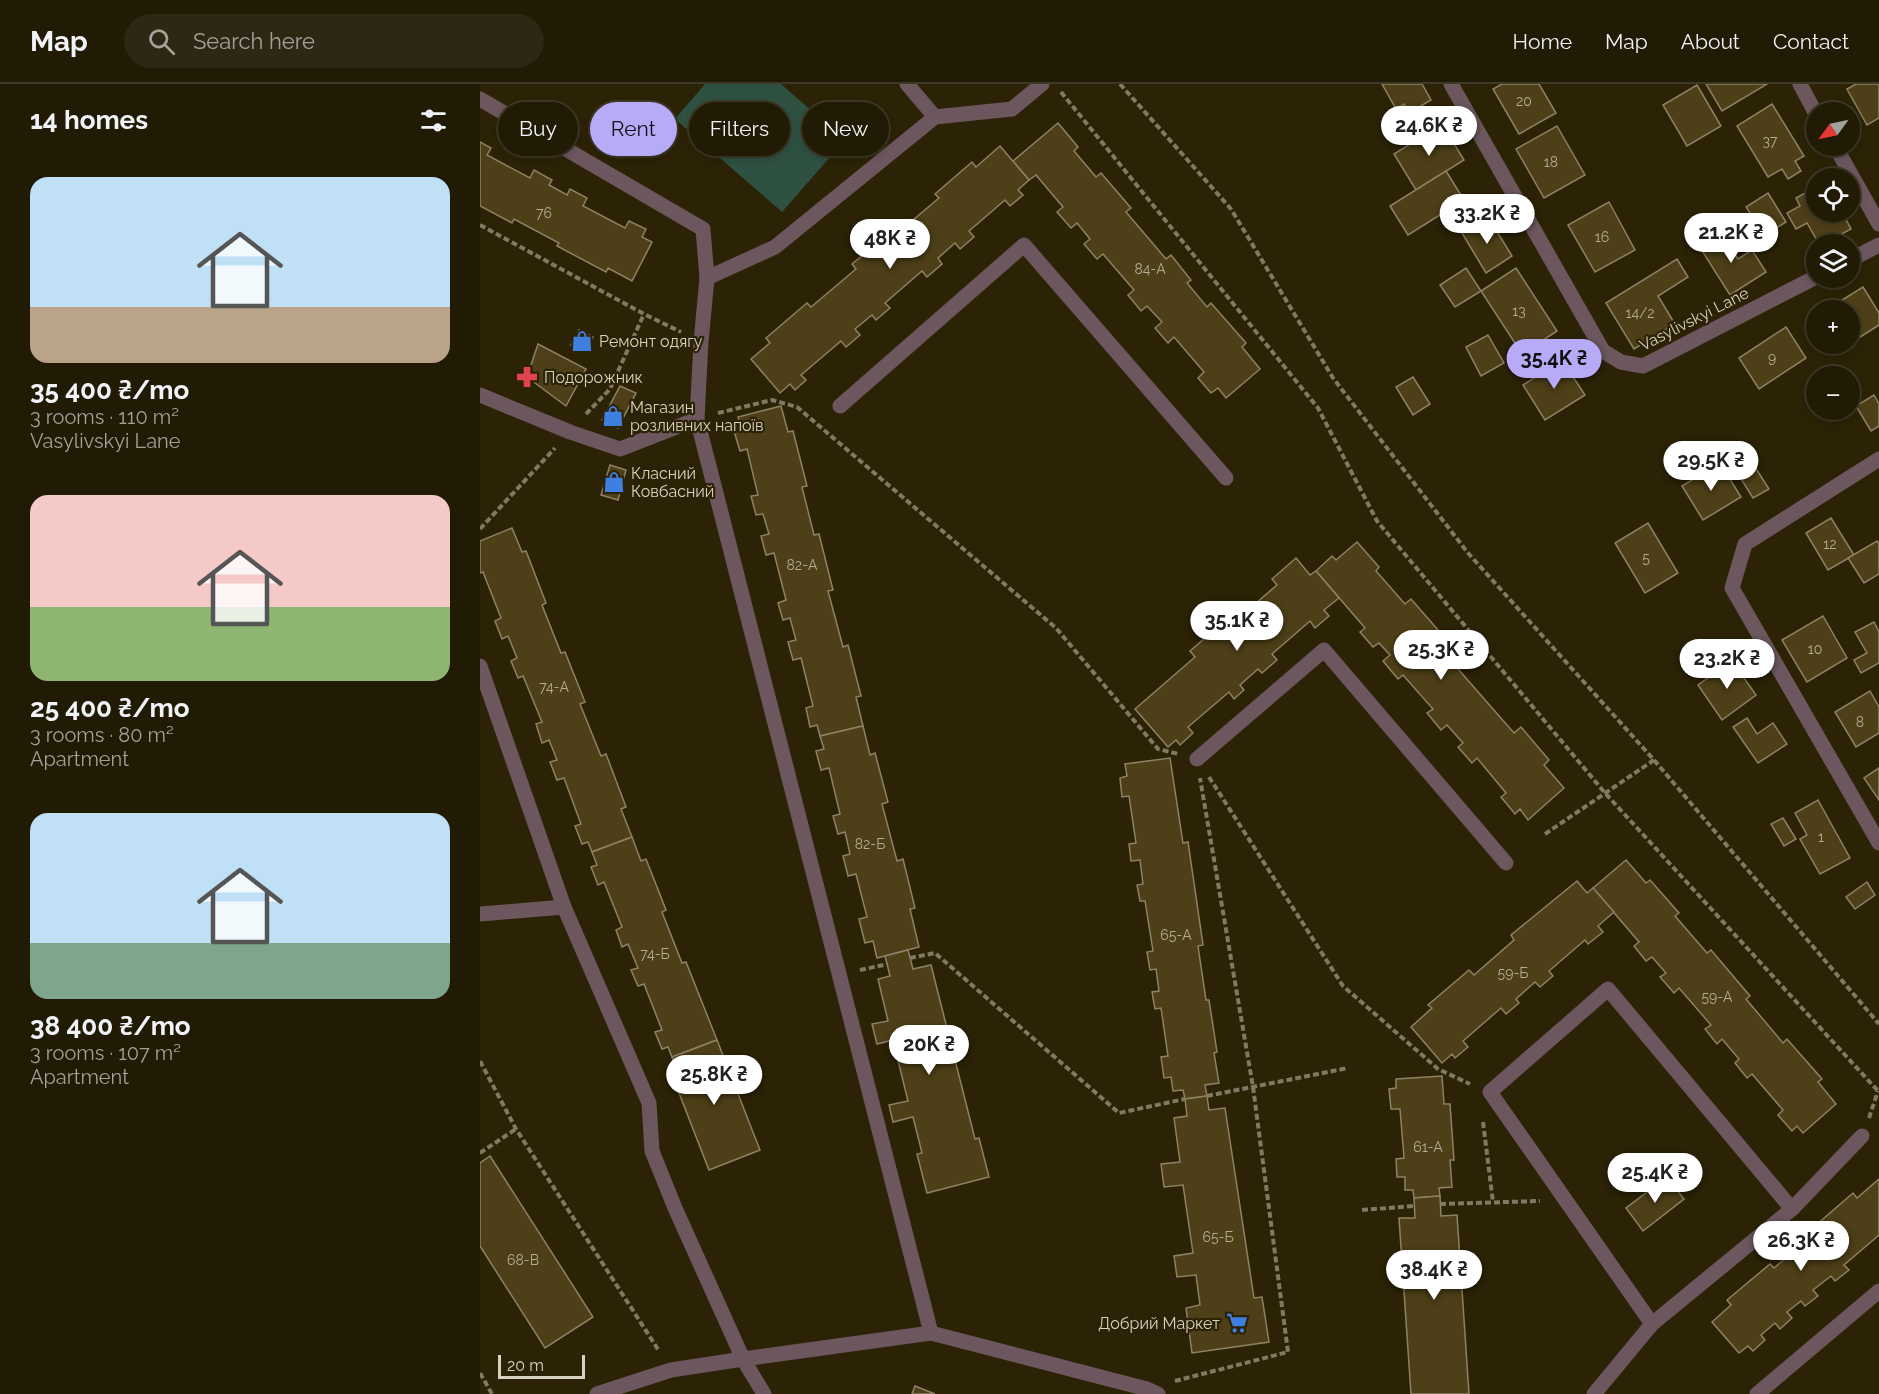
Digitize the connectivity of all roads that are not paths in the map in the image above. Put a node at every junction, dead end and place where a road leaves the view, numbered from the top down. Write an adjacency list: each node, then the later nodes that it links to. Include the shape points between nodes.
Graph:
1 (907, 84): 7 (street)
2 (1042, 84): 7 (street, via 1012,108)
3 (1451, 84): 13 (street, Vasylivskyi Lane, via 1603,351 1621,362 1644,366)
4 (1800, 84): 6 (street)
5 (480, 99): 12 (street, via 703,229)
6 (1810, 102)
7 (935, 117): 12 (street, via 775,247)
8 (1841, 156): 9 (street)
9 (1879, 224)
10 (1879, 245): 11 (street)
11 (1860, 255)
12 (707, 278): 16 (street)
13 (1806, 282)
14 (480, 395): 16 (street, via 620,449)
15 (840, 406): 18 (street, via 1024,245)
16 (697, 419): 29 (street)
17 (1879, 459): 21 (street, via 1745,544 1732,588)
18 (1226, 478)
19 (480, 666): 23 (street)
20 (1197, 759): 22 (street, via 1324,650)
21 (1879, 843)
22 (1506, 863)
23 (564, 907): 24 (street); 30 (street, via 649,1103 652,1151)
24 (480, 914)
25 (1862, 1136): 26 (street)
26 (1792, 1209): 28 (street); 28 (street, via 1608,988 1484,1090)
27 (1879, 1291): 35 (street)
28 (1652, 1324): 34 (street)
29 (931, 1333): 30 (street); 31 (street)
30 (743, 1359): 32 (street, via 672,1371); 33 (street)
31 (1153, 1391)
32 (597, 1394)
33 (764, 1394)
34 (1594, 1394)
35 (1757, 1394)

